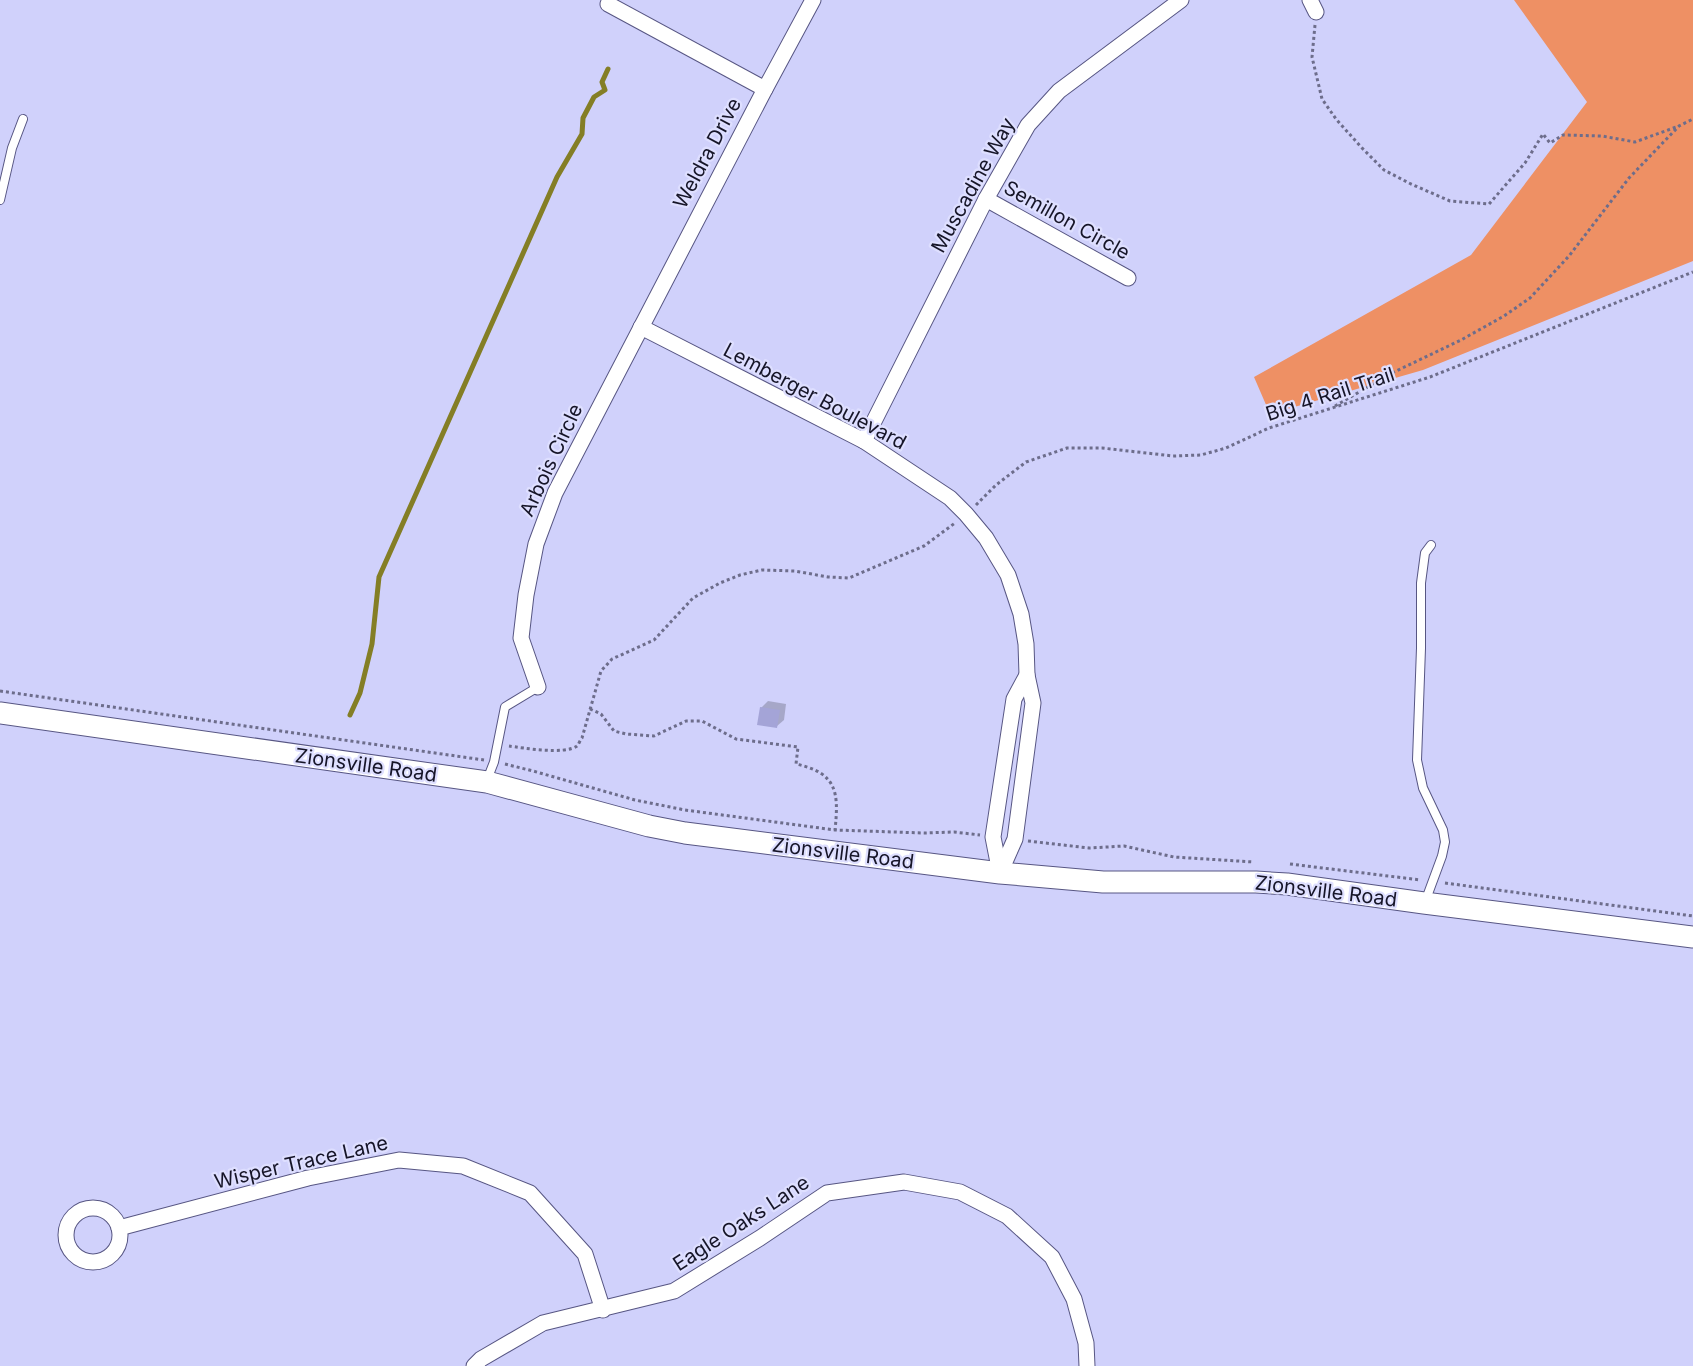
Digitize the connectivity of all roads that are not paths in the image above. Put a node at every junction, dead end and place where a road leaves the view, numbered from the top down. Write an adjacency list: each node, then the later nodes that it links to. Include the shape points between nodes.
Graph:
1 (813, 0): 4 (street, Weldra Drive)
2 (1181, 0): 6 (street, Muscadine Way, via 1059,91 1028,125)
3 (608, 4): 4 (street)
4 (765, 89): 9 (street, Weldra Drive)
5 (23, 119): 7 (lane)
6 (986, 199): 8 (street, Semillon Circle); 10 (street, Muscadine Way)
7 (0, 200)
8 (1128, 278)
9 (640, 327): 10 (street, Lemberger Boulevard); 13 (street, Arbois Circle, via 555,493 536,544 521,638)
10 (864, 441): 12 (street, Lemberger Boulevard, via 950,498 986,538 1008,575 1021,614)
11 (1431, 545): 17 (lane, via 1425,554 1421,583 1417,760 1423,788 1445,842)
12 (1027, 675): 16 (street, Lemberger Boulevard, via 1034,703 1015,839); 16 (street, Lemberger Boulevard, via 1014,699 993,837)
13 (538, 687): 15 (lane, via 506,706)
14 (0, 713): 15 (main road, Zionsville Road)
15 (487, 782): 16 (main road, Zionsville Road, via 685,833)
16 (1000, 873): 17 (main road, Zionsville Road, via 1103,882 1287,884)
17 (1424, 903): 18 (main road, Zionsville Road)
18 (1693, 937)
19 (119, 1228): 20 (street, Wisper Trace Lane, via 308,1178 399,1160 463,1166 530,1194 585,1254)
20 (603, 1310): 21 (street, Eagle Oaks Lane, via 543,1323); 22 (street, Eagle Oaks Lane, via 674,1291 826,1193 904,1182 960,1192 1007,1216 1052,1257 1074,1299 1086,1343)
21 (474, 1366)
22 (1087, 1366)

